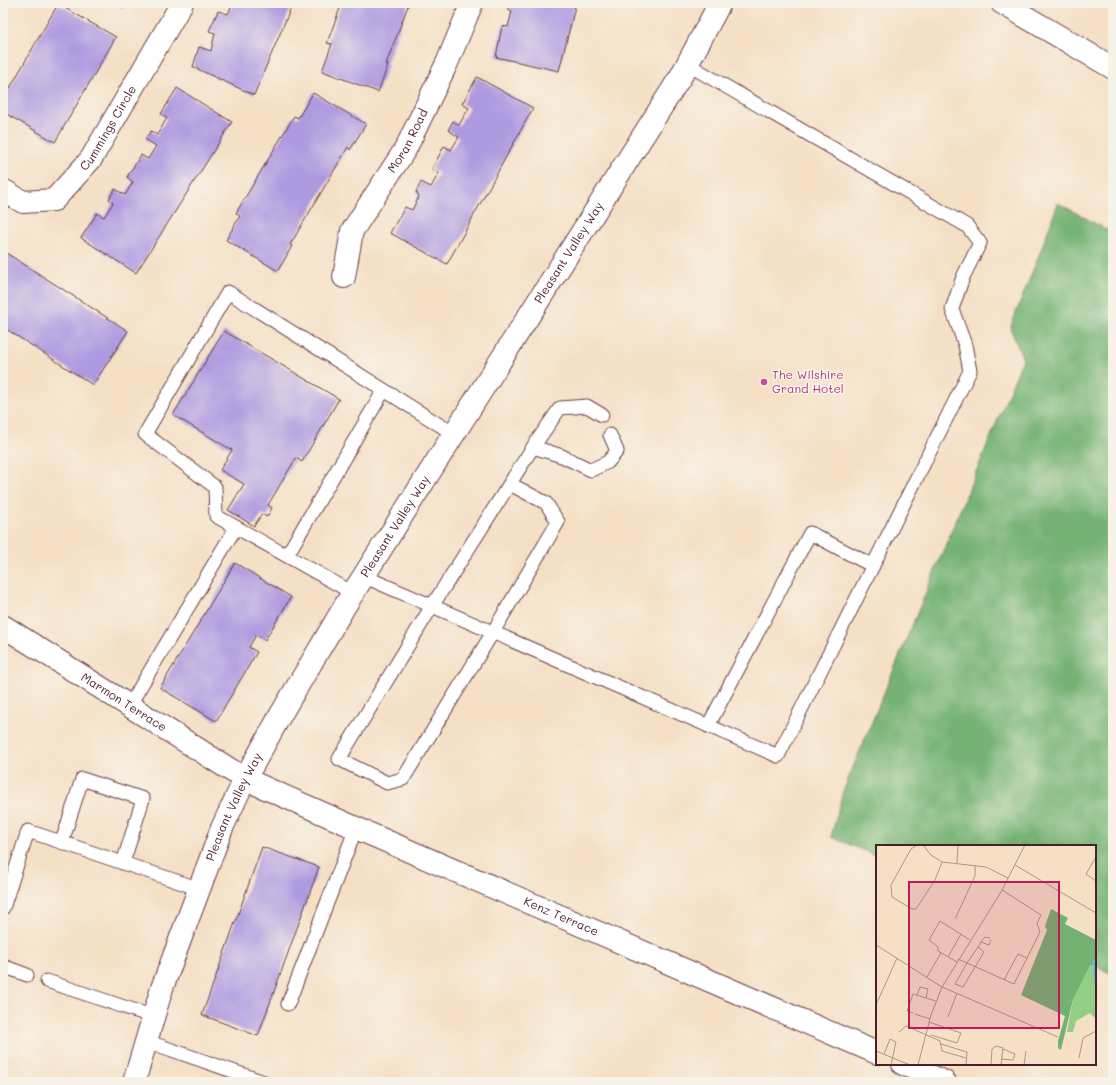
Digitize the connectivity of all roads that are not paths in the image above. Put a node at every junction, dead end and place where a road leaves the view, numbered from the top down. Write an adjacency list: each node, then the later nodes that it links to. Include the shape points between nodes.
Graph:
1 (182, 3): 7 (street, Cummings Circle, via 91,159 54,200 23,202)
2 (472, 3): 8 (street, Moran Road, via 447,63 406,148 352,231)
3 (720, 3): 5 (street, Pleasant Valley Way)
4 (1002, 3): 6 (street)
5 (687, 64): 11 (street, Pleasant Valley Way); 17 (lane, via 967,226 980,243 963,277 952,309 965,345 970,371)
6 (1113, 68)
7 (3, 190)
8 (344, 277)
9 (384, 390): 11 (lane); 15 (lane, via 228,292 145,434 215,487 216,516); 16 (lane)
10 (602, 415): 13 (lane, via 587,406 560,408)
11 (454, 434): 18 (street, Pleasant Valley Way)
12 (610, 435): 13 (lane, via 617,450 608,462 591,470 562,456)
13 (533, 447): 14 (lane)
14 (510, 484): 19 (lane); 21 (lane, via 546,503 558,522)
15 (236, 527): 16 (lane); 22 (lane)
16 (287, 555): 18 (lane)
17 (873, 566): 23 (lane, via 778,756); 23 (lane, via 810,533)
18 (358, 585): 19 (lane); 24 (street, Pleasant Valley Way)
19 (432, 606): 21 (lane); 21 (lane, via 339,759 388,783 403,779)
20 (3, 626): 22 (street, Marmon Terrace)
21 (493, 632): 23 (lane)
22 (129, 706): 24 (street, Marmon Terrace)
23 (708, 726)
24 (245, 779): 25 (street, Kenz Terrace); 28 (street, Pleasant Valley Way, via 222,828)
25 (356, 828): 33 (lane); 36 (street, Kenz Terrace)
26 (62, 842): 27 (lane); 27 (lane, via 82,779 143,799); 29 (lane, via 28,831)
27 (123, 863): 28 (lane)
28 (200, 889): 34 (street, Pleasant Valley Way, via 162,988)
29 (3, 908)
30 (3, 966): 31 (lane)
31 (27, 975)
32 (47, 981): 34 (lane)
33 (288, 1004)
34 (154, 1017): 35 (street, Pleasant Valley Way)
35 (146, 1041): 38 (street, Pleasant Valley Way); 39 (lane)
36 (876, 1053)
37 (905, 1065): 40 (street)
38 (134, 1082)
39 (264, 1082)
40 (945, 1082)

